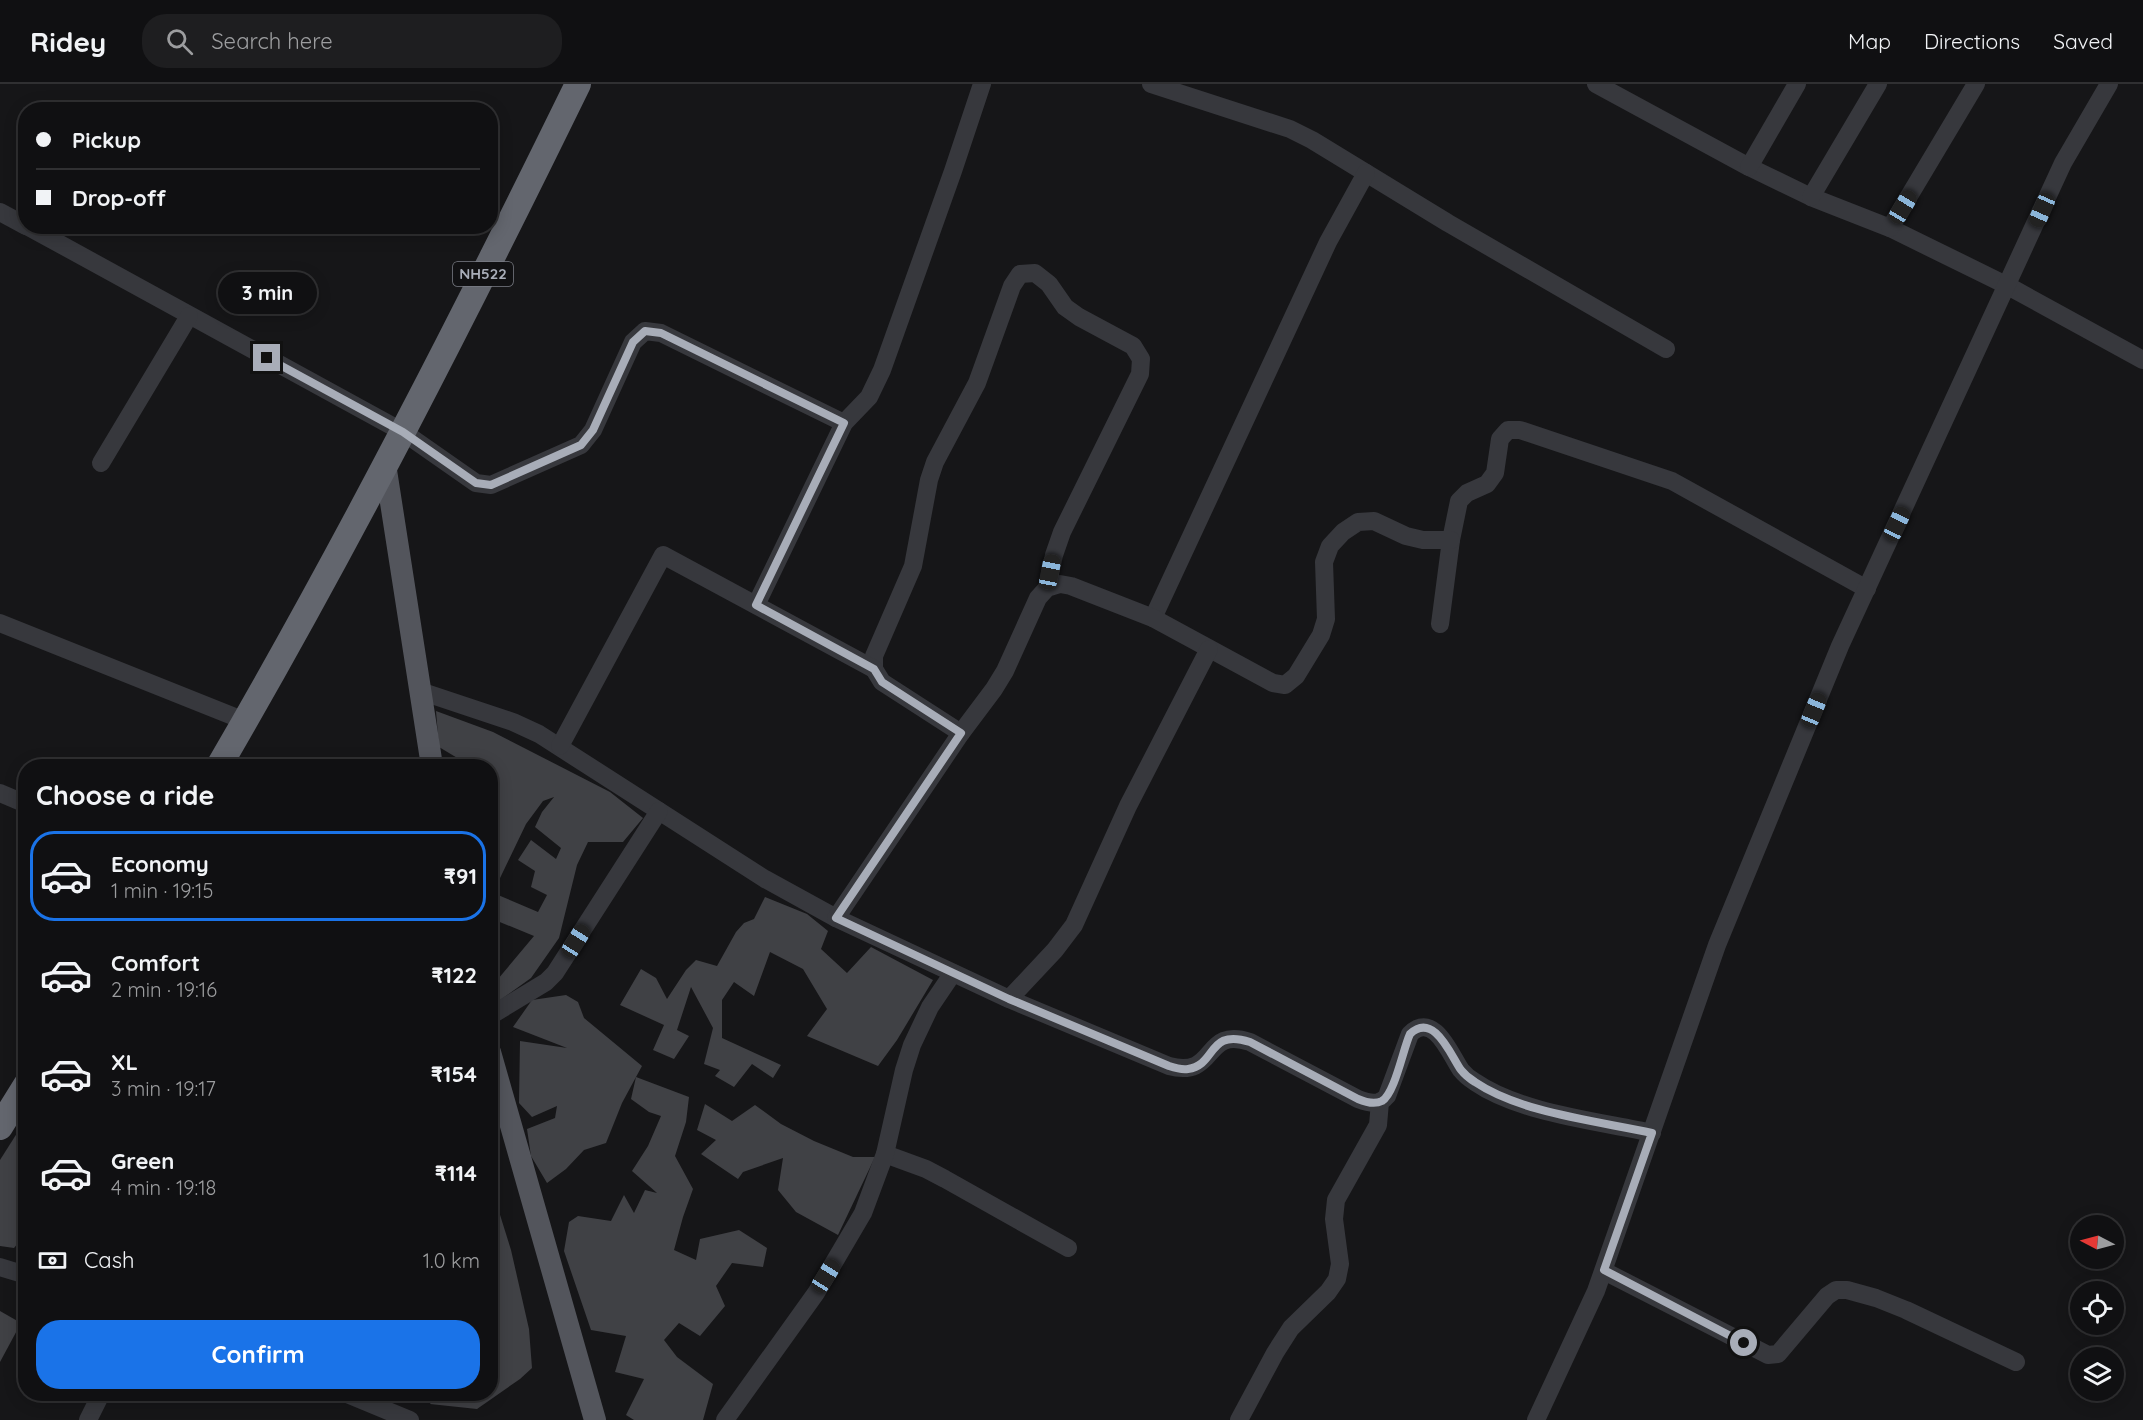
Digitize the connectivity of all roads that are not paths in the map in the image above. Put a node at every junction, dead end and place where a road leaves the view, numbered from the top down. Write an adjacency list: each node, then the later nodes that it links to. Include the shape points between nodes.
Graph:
1 (578, 84): 21 (highway, NH522)
2 (982, 84): 20 (street, via 882,370 869,397)
3 (1151, 84): 10 (street, via 1290,129)
4 (1596, 84): 9 (street)
5 (1797, 84): 9 (street)
6 (1878, 84): 11 (street)
7 (1976, 84): 14 (street)
8 (2109, 84): 16 (street, via 2063,163)
9 (1749, 167): 11 (street)
10 (1366, 173): 18 (street); 28 (street, via 1323,252)
11 (1811, 197): 14 (street)
12 (0, 212): 13 (street)
13 (18, 222)
14 (1890, 228): 16 (street)
15 (40, 234): 17 (street)
16 (2008, 286): 19 (street); 26 (street)
17 (189, 316): 21 (street); 22 (street)
18 (1666, 349)
19 (2143, 360)
20 (844, 423): 21 (street, via 661,333 645,331 633,342 593,430 581,445 491,485 476,483); 27 (street)
21 (403, 432): 23 (highway, NH522)
22 (101, 462)
23 (385, 464): 33 (main road); 34 (highway, NH522)
24 (1451, 540): 26 (street, via 1459,501 1487,484 1495,473 1500,439 1508,430 1520,430 1672,481); 30 (street); 31 (street, via 1406,536 1374,521 1358,522 1343,531 1330,546 1324,562 1326,619 1321,635 1296,676 1285,685 1273,683)
25 (1047, 588): 28 (street, via 1071,586); 32 (street, via 1062,532 1140,374 1141,359 1132,346 1065,307 1049,284 1035,273 1020,274 1012,286 977,383 935,462 913,566 874,656); 35 (street, via 1038,598 1005,671)
26 (1867, 589): 50 (street, via 1717,945)
27 (756, 605): 32 (street); 36 (street, via 663,555)
28 (1153, 618): 31 (street)
29 (0, 623): 34 (street)
30 (1440, 624)
31 (1209, 648): 44 (street, via 1128,806 1074,925)
32 (874, 669): 35 (street, via 882,682)
33 (420, 691): 36 (street, via 513,722); 38 (main road)
34 (245, 721): 37 (highway, NH522)
35 (961, 733): 42 (street)
36 (560, 746): 41 (street)
37 (223, 759)
38 (431, 759)
39 (0, 793): 40 (street)
40 (18, 801)
41 (658, 811): 42 (street, via 765,879); 45 (street, via 555,973)
42 (836, 918): 43 (street)
43 (953, 973): 44 (street); 51 (street, via 930,1007 912,1045)
44 (1009, 999): 48 (street, via 1179,1069 1197,1066 1224,1039 1241,1039 1358,1099)
45 (498, 1011)
46 (498, 1089): 61 (main road)
47 (18, 1098): 49 (highway)
48 (1380, 1102): 50 (street, via 1391,1087 1410,1034 1425,1028 1443,1039 1470,1080 1490,1091 1547,1111); 63 (street, via 1378,1125 1336,1200 1334,1219 1340,1264 1337,1280 1291,1328)
49 (0, 1127)
50 (1652, 1133): 54 (street)
51 (885, 1154): 52 (street, via 926,1169); 62 (street, via 863,1213 847,1242 816,1293)
52 (1068, 1248)
53 (0, 1267): 55 (street)
54 (1604, 1270): 56 (street, via 1768,1355 1778,1354 1827,1296 1836,1290 1847,1290 1892,1303); 64 (street, via 1588,1313)
55 (18, 1273)
56 (2016, 1362)
57 (97, 1401): 59 (street)
58 (363, 1401): 60 (street)
59 (88, 1420)
60 (410, 1420)
61 (595, 1420)
62 (725, 1420)
63 (1239, 1420)
64 (1536, 1420)

